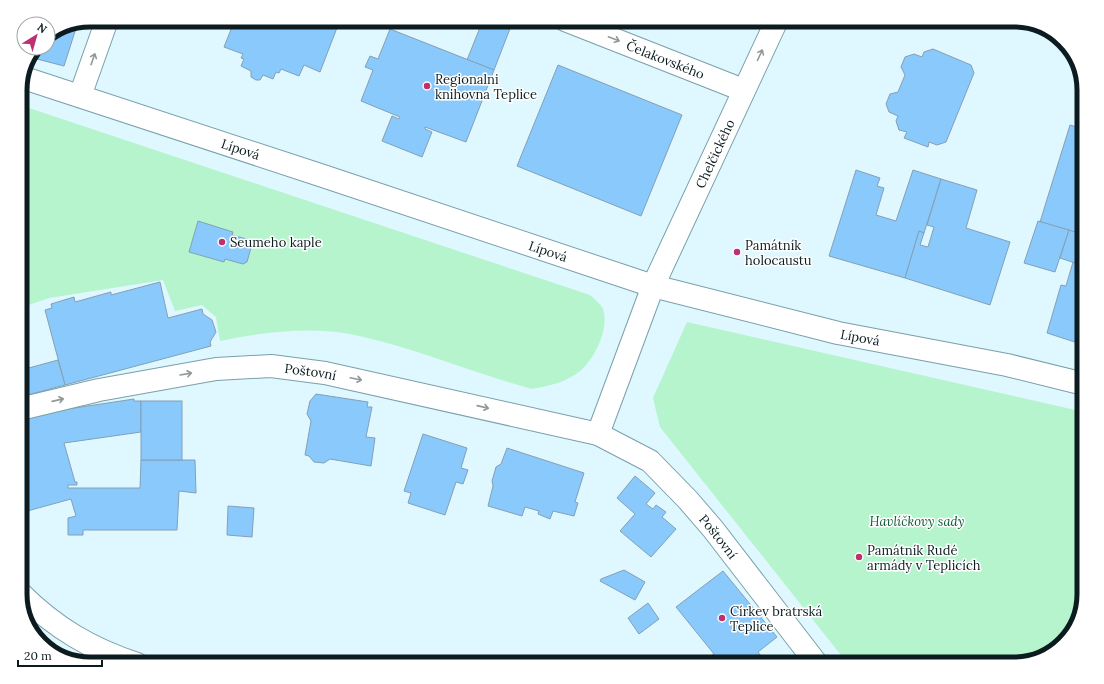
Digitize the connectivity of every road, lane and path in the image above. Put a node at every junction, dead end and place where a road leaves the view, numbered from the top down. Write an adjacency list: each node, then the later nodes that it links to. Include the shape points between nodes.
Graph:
1 (104, 27): 6 (street, one-way to 1)
2 (583, 27): 5 (street, Čelakovského, one-way to 5)
3 (774, 27): 5 (street, Chelčického, one-way to 3)
4 (28, 79): 6 (street, Lípová)
5 (744, 90): 7 (street, Chelčického)
6 (80, 96): 7 (street, Lípová)
7 (653, 286): 8 (street, Lípová, via 838,333 1007,365); 10 (street)
8 (1077, 382)
9 (27, 407): 10 (street, Poštovní, one-way to 10, via 99,390 216,369 271,366 325,373)
10 (598, 434): 13 (street, Poštovní, via 650,461 682,494 713,529)
11 (28, 602): 12 (street, via 52,623)
12 (114, 657)
13 (812, 657)

